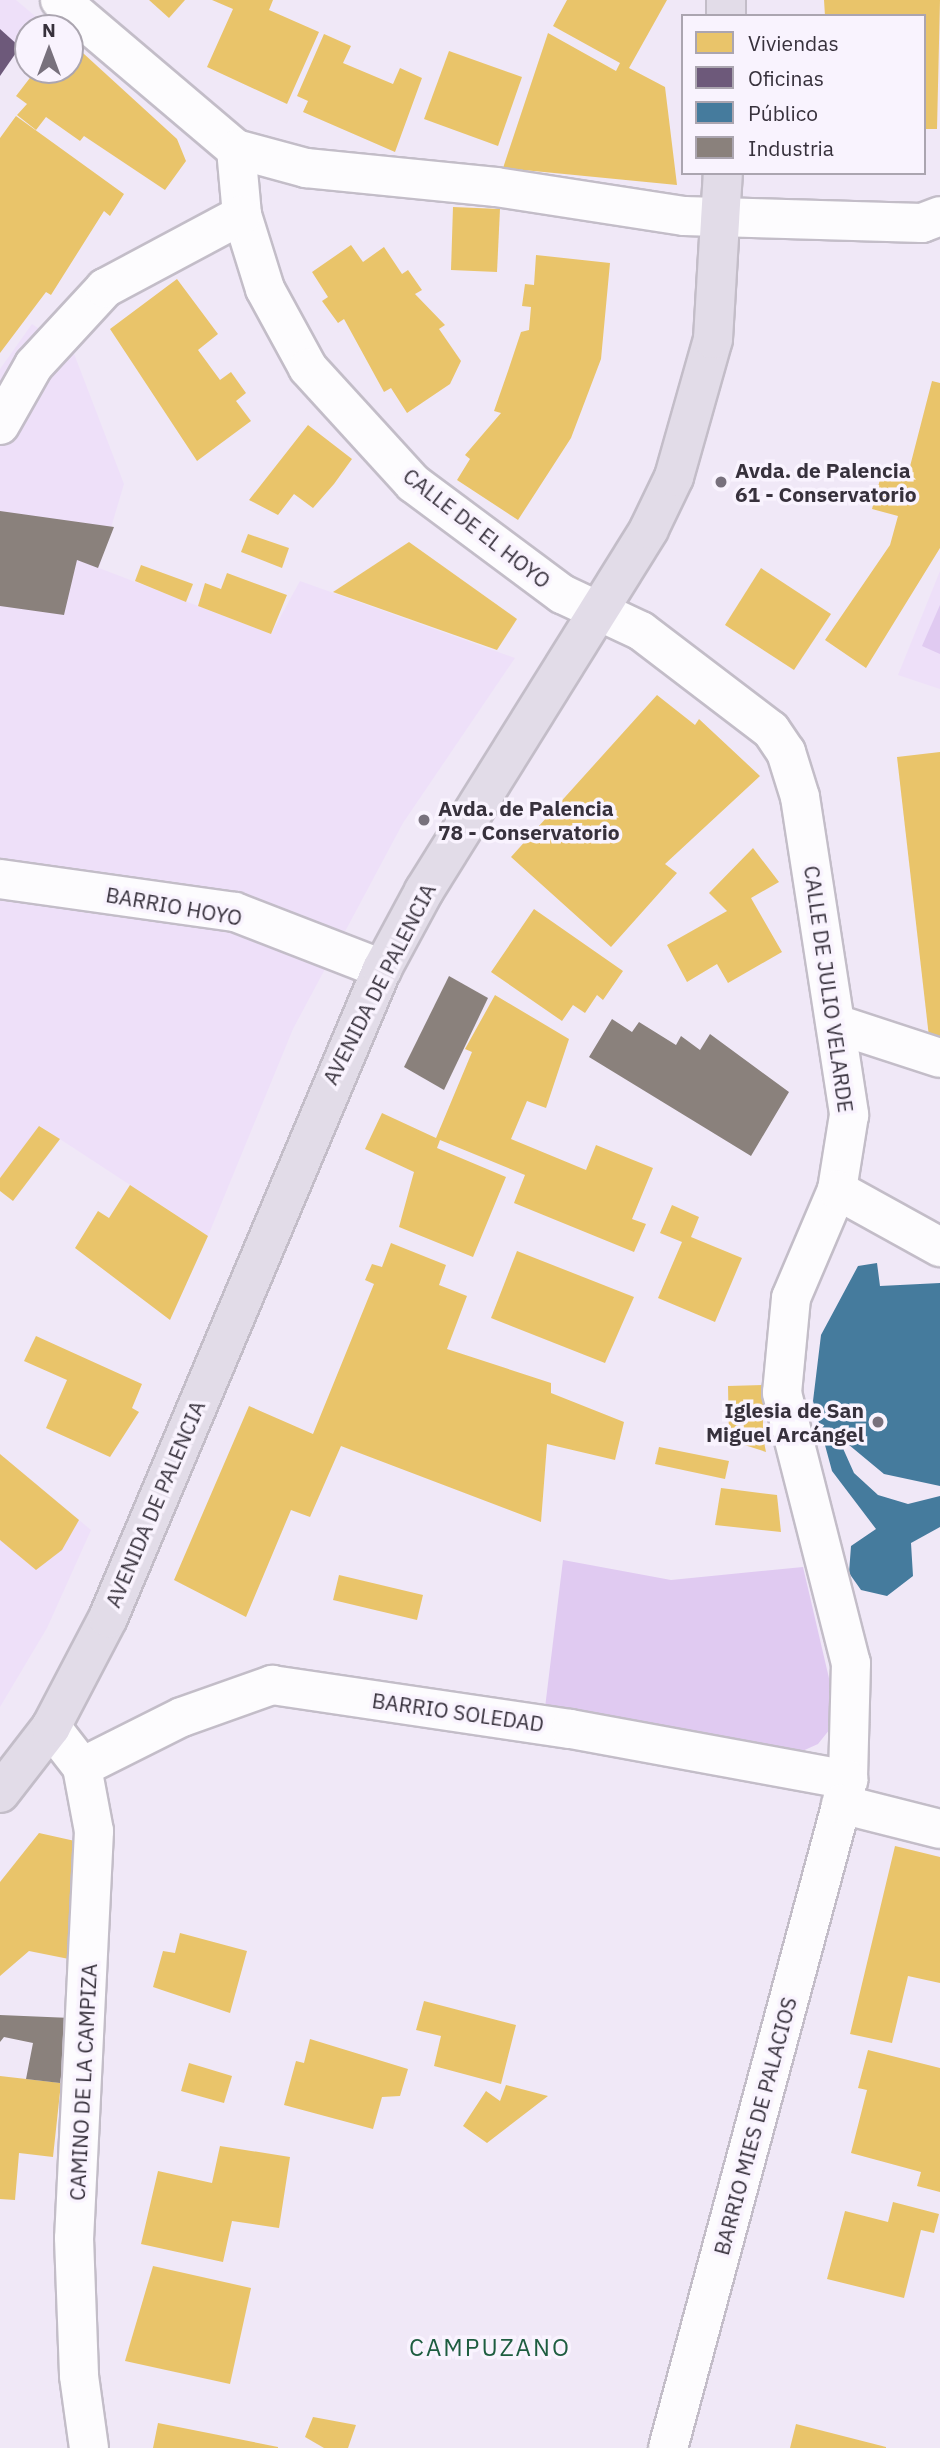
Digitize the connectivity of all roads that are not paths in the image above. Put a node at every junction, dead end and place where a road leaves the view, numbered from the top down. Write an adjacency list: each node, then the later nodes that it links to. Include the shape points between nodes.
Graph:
1 (60, 0): 2 (street)
2 (236, 149): 4 (street, CALLE DE EL HOYO); 6 (street, via 306,169)
3 (723, 175): 6 (highway, AVENIDA DE PALENCIA)
4 (242, 215): 7 (street, via 106,288 34,365); 8 (street, CALLE DE EL HOYO, via 265,289 308,368 413,483 562,594)
5 (940, 216): 6 (street, via 922,223)
6 (722, 218): 8 (highway, AVENIDA DE PALENCIA, via 713,339 701,396 674,477)
7 (0, 425)
8 (601, 608): 10 (highway, AVENIDA DE PALENCIA, via 424,891); 11 (street, CALLE DE JULIO VELARDE, via 641,631 782,744 800,797)
9 (0, 879): 10 (street, BARRIO HOYO, via 235,912)
10 (382, 969): 15 (highway, AVENIDA DE PALENCIA, via 108,1618)
11 (836, 1024): 12 (street); 13 (street, CALLE DE JULIO VELARDE, via 849,1115)
12 (940, 1058)
13 (837, 1190): 14 (street); 17 (street, CALLE DE JULIO VELARDE, via 791,1298 782,1393 850,1663)
14 (940, 1247)
15 (51, 1727): 16 (street, CAMINO DE LA CAMPIZA); 18 (highway, AVENIDA DE PALENCIA)
16 (82, 1767): 17 (street, BARRIO SOLEDAD, via 181,1717 272,1685 571,1729); 20 (street, CAMINO DE LA CAMPIZA, via 94,1831 74,2238)
17 (845, 1792): 19 (street); 21 (street, BARRIO MIES DE PALACIOS)
18 (0, 1793)
19 (940, 1829)
20 (89, 2448)
21 (668, 2448)

